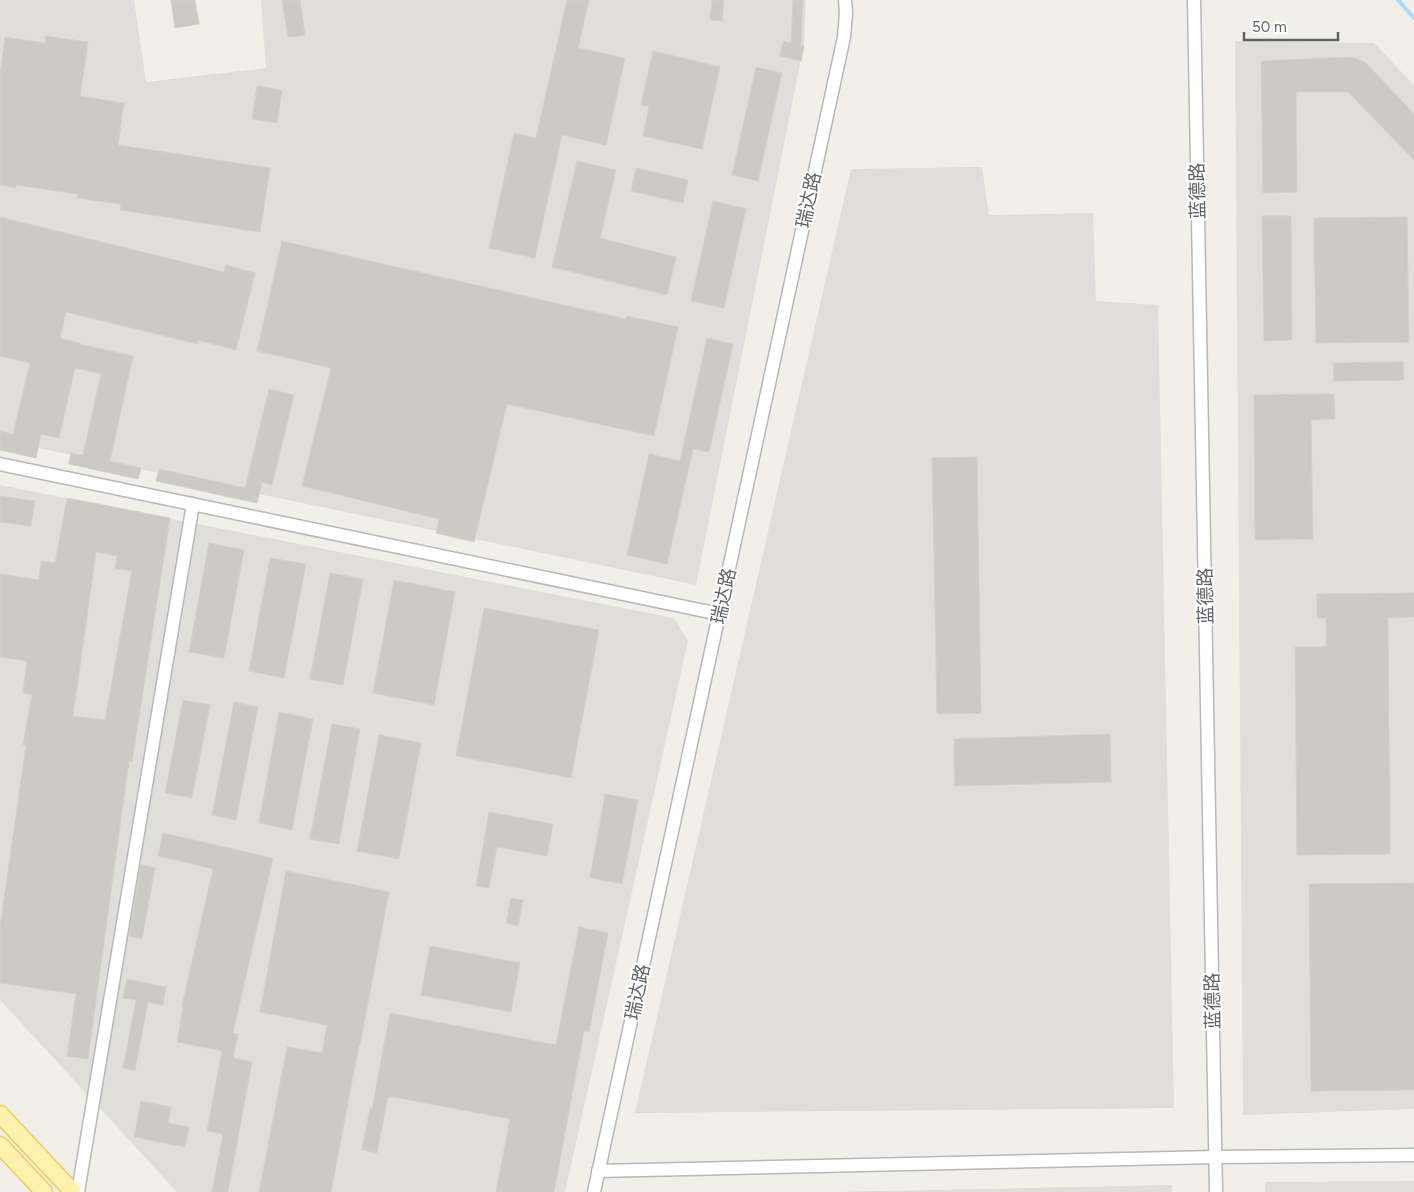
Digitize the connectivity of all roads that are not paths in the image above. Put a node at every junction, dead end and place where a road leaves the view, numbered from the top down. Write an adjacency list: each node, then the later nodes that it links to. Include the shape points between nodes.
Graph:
1 (845, 0): 5 (street, 瑞达路, via 844,38)
2 (1194, 0): 9 (street, 蓝德路)
3 (0, 464): 4 (street)
4 (192, 504): 5 (street); 13 (street)
5 (719, 614): 10 (street, 瑞达路)
6 (0, 1114): 12 (main road)
7 (0, 1145): 11 (main road)
8 (1414, 1155): 9 (street)
9 (1215, 1157): 10 (street); 15 (street, 蓝德路)
10 (598, 1171): 14 (street, 瑞达路)
11 (44, 1192)
12 (72, 1192)
13 (78, 1192)
14 (594, 1192)
15 (1216, 1192)

